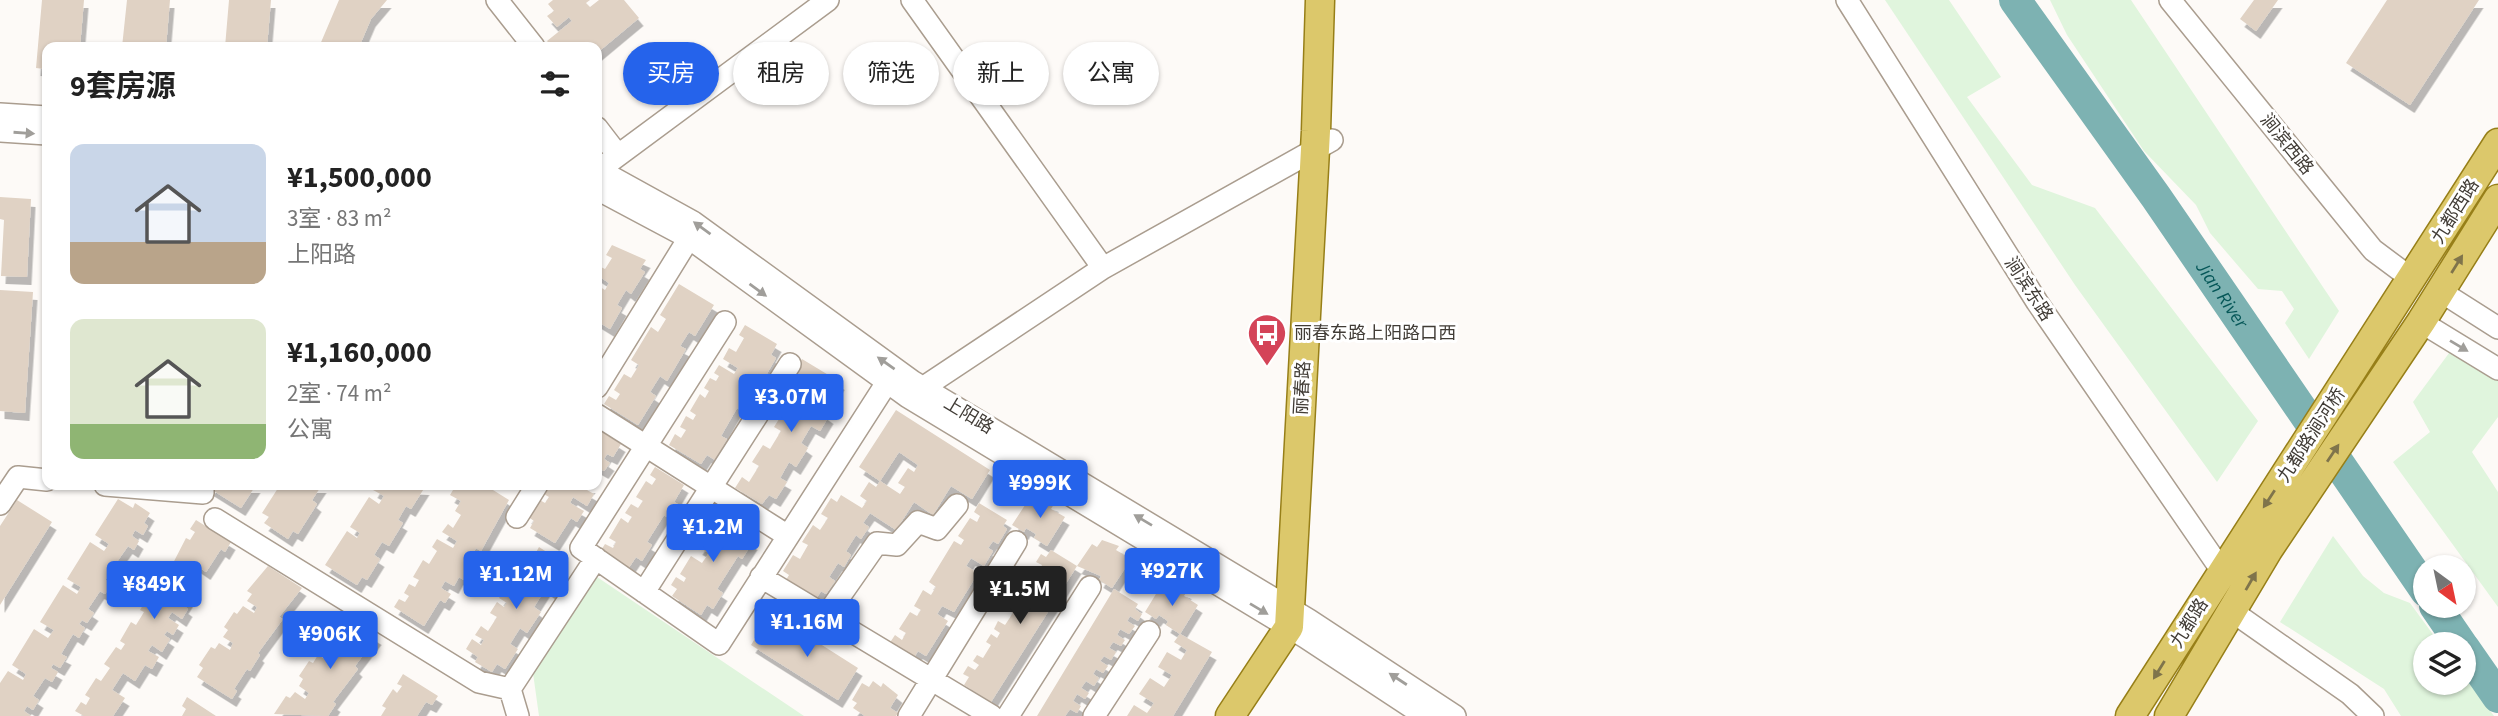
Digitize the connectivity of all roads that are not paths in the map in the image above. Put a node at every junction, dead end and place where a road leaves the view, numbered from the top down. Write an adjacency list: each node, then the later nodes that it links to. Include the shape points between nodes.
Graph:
1 (497, 0): 8 (street)
2 (828, 0): 16 (street)
3 (912, 0): 22 (street)
4 (1320, 0): 15 (main road, 丽春路)
5 (1336, 0): 15 (main road, 丽春路)
6 (1847, 0): 49 (street, 涧滨东路, via 2037,302)
7 (2169, 0): 23 (street, 涧滨西路, via 2373,250)
8 (530, 42)
9 (0, 114): 10 (street)
10 (42, 117)
11 (0, 131): 12 (street, one-way to 12)
12 (42, 134)
13 (602, 134): 16 (street)
14 (2498, 143): 23 (main road, 九都西路)
15 (1323, 145): 22 (street); 55 (main road, 丽春路)
16 (617, 154): 17 (street)
17 (602, 170)
18 (602, 177): 32 (street, 上阳路, one-way to 18, via 693,222)
19 (602, 178): 21 (street, 上阳路)
20 (2498, 199): 24 (main road, 九都西路, one-way to 20)
21 (689, 238): 30 (street); 31 (street, 上阳路, one-way to 31)
22 (1103, 268): 32 (street)
23 (2412, 279): 44 (main road, 九都路涧河桥, one-way to 44)
24 (2440, 291): 26 (main road, 九都西路); 27 (street)
25 (725, 322): 34 (street)
26 (2421, 322): 29 (street, one-way to 29); 47 (main road, 九都路涧河桥, one-way to 26)
27 (2498, 328)
28 (790, 364): 36 (street)
29 (2498, 369)
30 (602, 379)
31 (886, 384): 32 (street, 上阳路); 45 (street)
32 (915, 392): 55 (street, 上阳路)
33 (602, 418): 34 (street)
34 (646, 446): 36 (street); 48 (street, via 581,548)
35 (42, 479): 40 (street, via 18,477)
36 (711, 488): 45 (street); 52 (street)
37 (170, 490): 38 (street)
38 (203, 490)
39 (534, 490): 42 (street)
40 (0, 504)
41 (957, 505): 54 (street, via 937,529 918,522 897,545 877,543)
42 (517, 517)
43 (215, 519): 58 (street, via 480,682)
44 (2248, 530): 49 (main road, 九都路)
45 (788, 536): 50 (street)
46 (1016, 542): 57 (street)
47 (2268, 550): 53 (main road, 九都路, one-way to 47)
48 (596, 558): 52 (street); 58 (street)
49 (2222, 571): 68 (main road, 九都路, one-way to 68)
50 (761, 577): 52 (street, via 719,644); 54 (street)
51 (1090, 587): 62 (street)
52 (645, 592)
53 (2233, 612): 69 (main road, 九都路); 70 (street, via 2350,694)
54 (826, 616): 57 (street)
55 (1298, 623): 64 (main road); 65 (main road); 66 (street, 上阳路); 67 (street, 上阳路, one-way to 55)
56 (1149, 632): 63 (street)
57 (933, 681): 60 (street); 61 (street)
58 (510, 688): 59 (street)
59 (518, 716)
60 (909, 716)
61 (992, 716)
62 (1008, 716)
63 (1094, 716)
64 (1230, 716)
65 (1253, 716)
66 (1425, 716)
67 (1455, 716)
68 (2130, 716)
69 (2169, 716)
70 (2373, 716)

